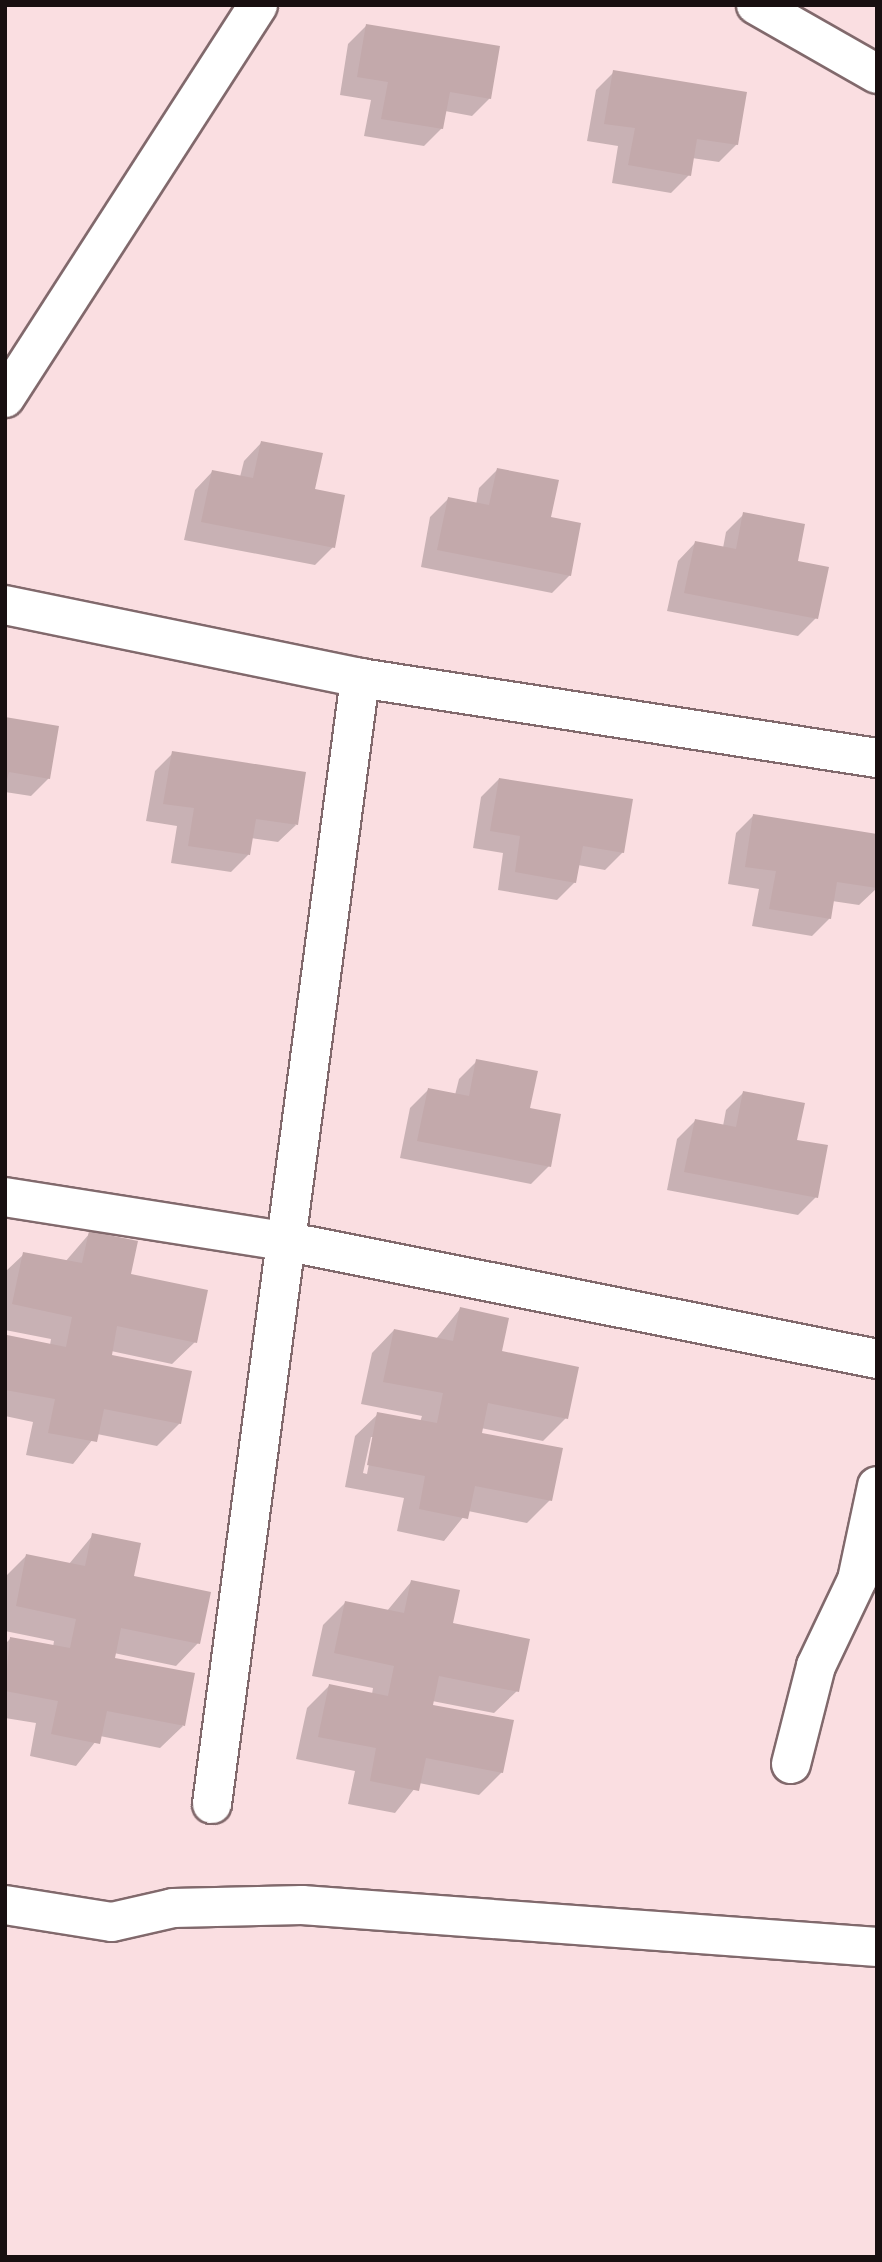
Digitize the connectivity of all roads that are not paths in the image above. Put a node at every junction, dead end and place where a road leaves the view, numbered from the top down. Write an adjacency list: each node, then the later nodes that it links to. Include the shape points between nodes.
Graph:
1 (258, 5): 4 (street)
2 (756, 5): 3 (street)
3 (877, 74)
4 (5, 398)
5 (5, 605): 6 (street)
6 (360, 678): 7 (street); 9 (street)
7 (877, 758)
8 (5, 1198): 9 (street)
9 (284, 1241): 10 (street); 13 (street)
10 (877, 1359)
11 (877, 1486): 12 (street, via 857,1580 816,1666)
12 (791, 1764)
13 (212, 1804)
14 (5, 1905): 15 (street, via 112,1922 173,1908 302,1905)
15 (877, 1947)

